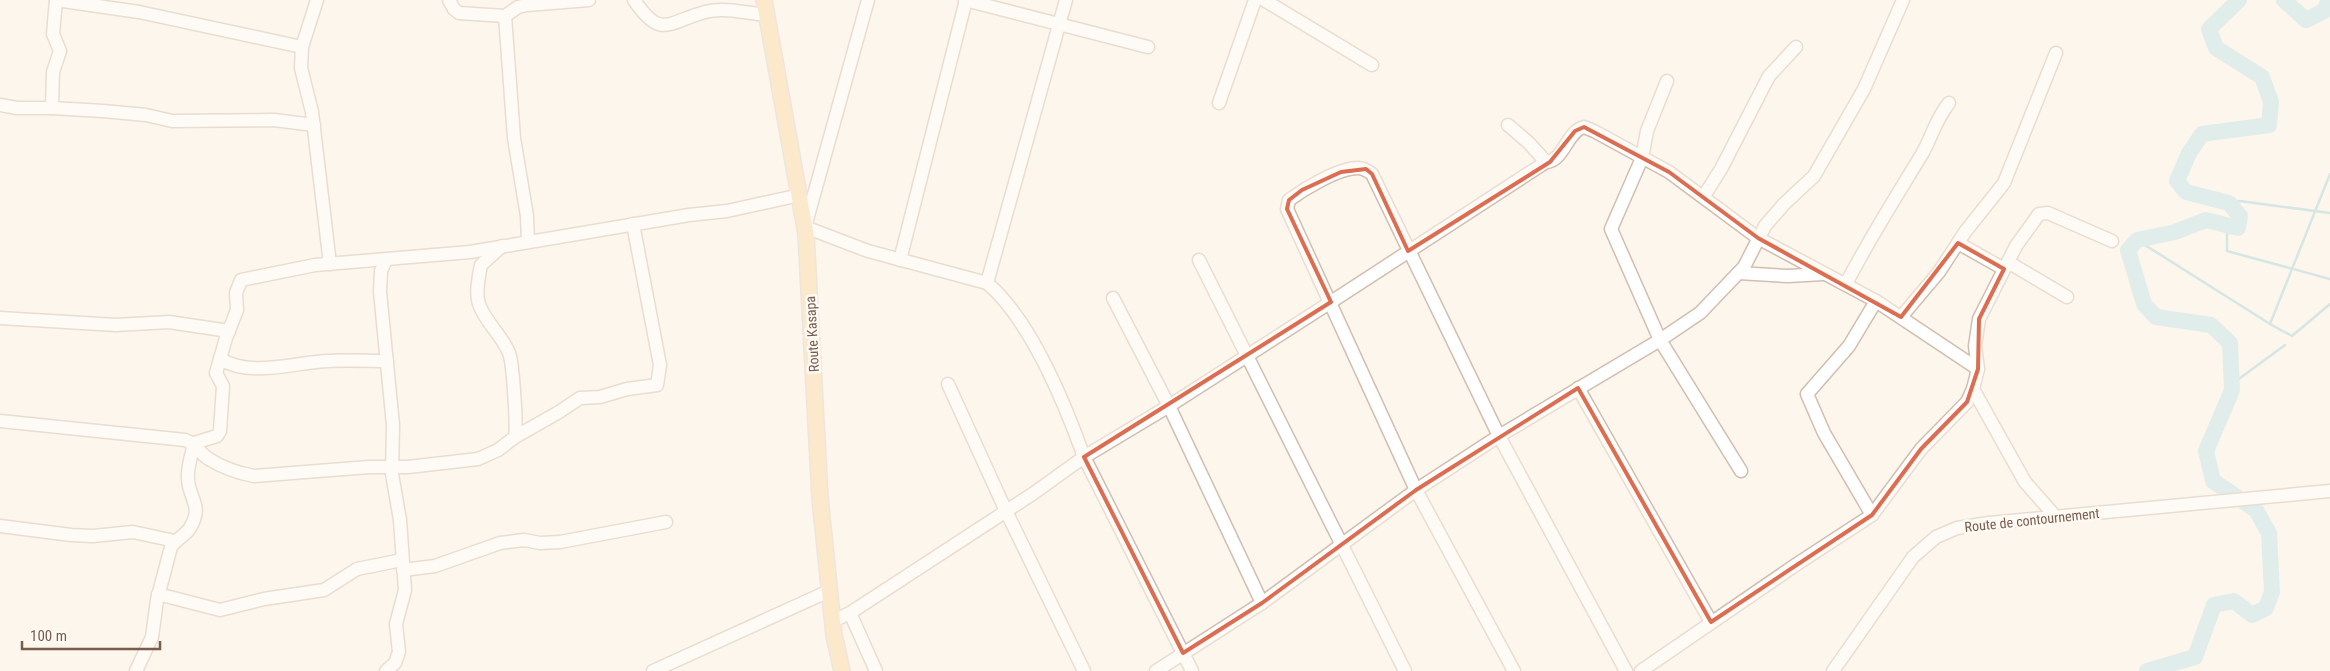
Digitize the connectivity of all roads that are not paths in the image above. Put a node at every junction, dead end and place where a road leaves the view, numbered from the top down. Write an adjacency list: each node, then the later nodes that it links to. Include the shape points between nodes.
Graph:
1 (317, 0): 15 (street)
2 (449, 0): 11 (street, via 454,10 459,12)
3 (589, 0): 11 (street, via 527,5)
4 (634, 0): 10 (street, via 650,21 659,25 705,12)
5 (868, 0): 30 (street)
6 (966, 0): 12 (street); 38 (street)
7 (1066, 0): 12 (street)
8 (1263, 0): 17 (street); 19 (street)
9 (1903, 0): 31 (street, via 1864,89 1824,160 1814,176 1784,204)
10 (765, 7): 27 (main road, Route Kasapa)
11 (505, 16): 33 (street, via 514,138)
12 (1058, 24): 13 (street); 44 (street)
13 (1148, 47)
14 (1796, 47): 28 (street, via 1765,82 1722,169)
15 (302, 48): 22 (street, via 139,12 56,0 53,34 60,51 53,72); 23 (street, via 301,68)
16 (2056, 53): 34 (street, via 2012,168)
17 (1372, 65)
18 (1667, 81): 25 (street, via 1645,138)
19 (1219, 103)
20 (1949, 103): 45 (street, via 1938,117 1924,151)
21 (0, 106): 22 (street)
22 (52, 108): 23 (street, via 137,114 172,121 274,120)
23 (314, 125): 40 (street)
24 (1508, 126): 26 (street)
25 (1642, 158): 26 (street, via 1584,127 1575,131 1556,157); 28 (street); 53 (street, via 1611,229)
26 (1546, 162): 36 (street)
27 (800, 194): 29 (street, via 727,211); 30 (main road, Route Kasapa)
28 (1704, 196): 31 (street)
29 (633, 224): 33 (street); 64 (street, via 660,365 657,385 580,398)
30 (805, 227): 38 (street); 79 (main road, Route Kasapa, via 820,498)
31 (1758, 238): 42 (street); 43 (street)
32 (2112, 241): 41 (street, via 2044,212 2039,214)
33 (528, 242): 35 (street)
34 (1958, 243): 41 (street); 50 (street, via 1940,272)
35 (504, 245): 37 (street, via 470,252); 64 (street, via 481,265 478,297 482,310 510,355 517,426)
36 (1408, 251): 49 (street); 49 (street, via 1372,174 1366,169 1341,172 1302,190 1289,200 1287,209); 63 (street)
37 (386, 260): 40 (street); 56 (street, via 381,271 380,292)
38 (900, 260): 44 (street)
39 (1199, 260): 54 (street)
40 (330, 264): 52 (street, via 241,280 236,293 237,310)
41 (2006, 265): 46 (street); 57 (street, via 1976,330)
42 (1738, 273): 43 (street); 53 (street, via 1700,313)
43 (1823, 274): 45 (street)
44 (987, 283): 66 (street, via 1022,322 1072,424)
45 (1846, 284): 48 (street)
46 (2066, 297)
47 (1113, 298): 61 (street)
48 (1876, 301): 50 (street); 72 (street, via 1849,346 1807,394 1821,427)
49 (1331, 302): 54 (street); 69 (street)
50 (1901, 317): 57 (street)
51 (0, 318): 52 (street, via 116,325 169,322)
52 (229, 331): 55 (street)
53 (1660, 340): 59 (street); 68 (street)
54 (1247, 354): 61 (street); 77 (street)
55 (220, 360): 56 (street, via 235,367 267,368 328,361); 65 (street, via 216,373 223,386 220,431 216,436)
56 (387, 361): 67 (street, via 393,424)
57 (1978, 369): 60 (street)
58 (948, 384): 71 (street)
59 (1578, 388): 63 (street); 84 (street)
60 (1973, 389): 72 (street, via 1967,402 1921,449); 73 (street, via 2025,482)
61 (1169, 406): 66 (street); 81 (street)
62 (0, 421): 65 (street, via 130,433)
63 (1499, 436): 69 (street); 96 (street)
64 (515, 437): 67 (street, via 498,450 478,458)
65 (194, 443): 67 (street, via 208,458 238,473 254,476); 76 (street, via 188,478 196,507 195,518 190,529)
66 (1084, 457): 71 (street); 85 (street)
67 (392, 467): 78 (street)
68 (1741, 471)
69 (1416, 490): 77 (street); 95 (street)
70 (2330, 491): 73 (street, Route de contournement)
71 (1006, 511): 82 (street); 91 (street)
72 (1872, 515): 84 (street)
73 (2055, 516): 98 (street, Route de contournement, via 1957,528 1936,537 1914,557)
74 (666, 522): 78 (street, via 560,542 524,540 500,543 435,566)
75 (0, 526): 76 (street, via 92,536 133,532)
76 (175, 541): 80 (street)
77 (1341, 546): 81 (street); 94 (street)
78 (402, 565): 80 (street, via 357,569 324,590 256,600 220,610); 87 (street, via 405,590 396,624 399,652 395,663)
79 (830, 591): 83 (main road, Route Kasapa); 88 (street)
80 (158, 594): 86 (street, via 152,636)
81 (1262, 602): 85 (street)
82 (850, 613): 83 (street); 90 (street)
83 (833, 622): 89 (main road, Route Kasapa)
84 (1711, 622): 97 (street)
85 (1183, 653): 92 (street); 93 (street)
86 (136, 671)
87 (386, 671)
88 (653, 671)
89 (842, 671)
90 (876, 671)
91 (1084, 671)
92 (1156, 671)
93 (1192, 671)
94 (1405, 671)
95 (1514, 671)
96 (1626, 671)
97 (1641, 671)
98 (1833, 671)

